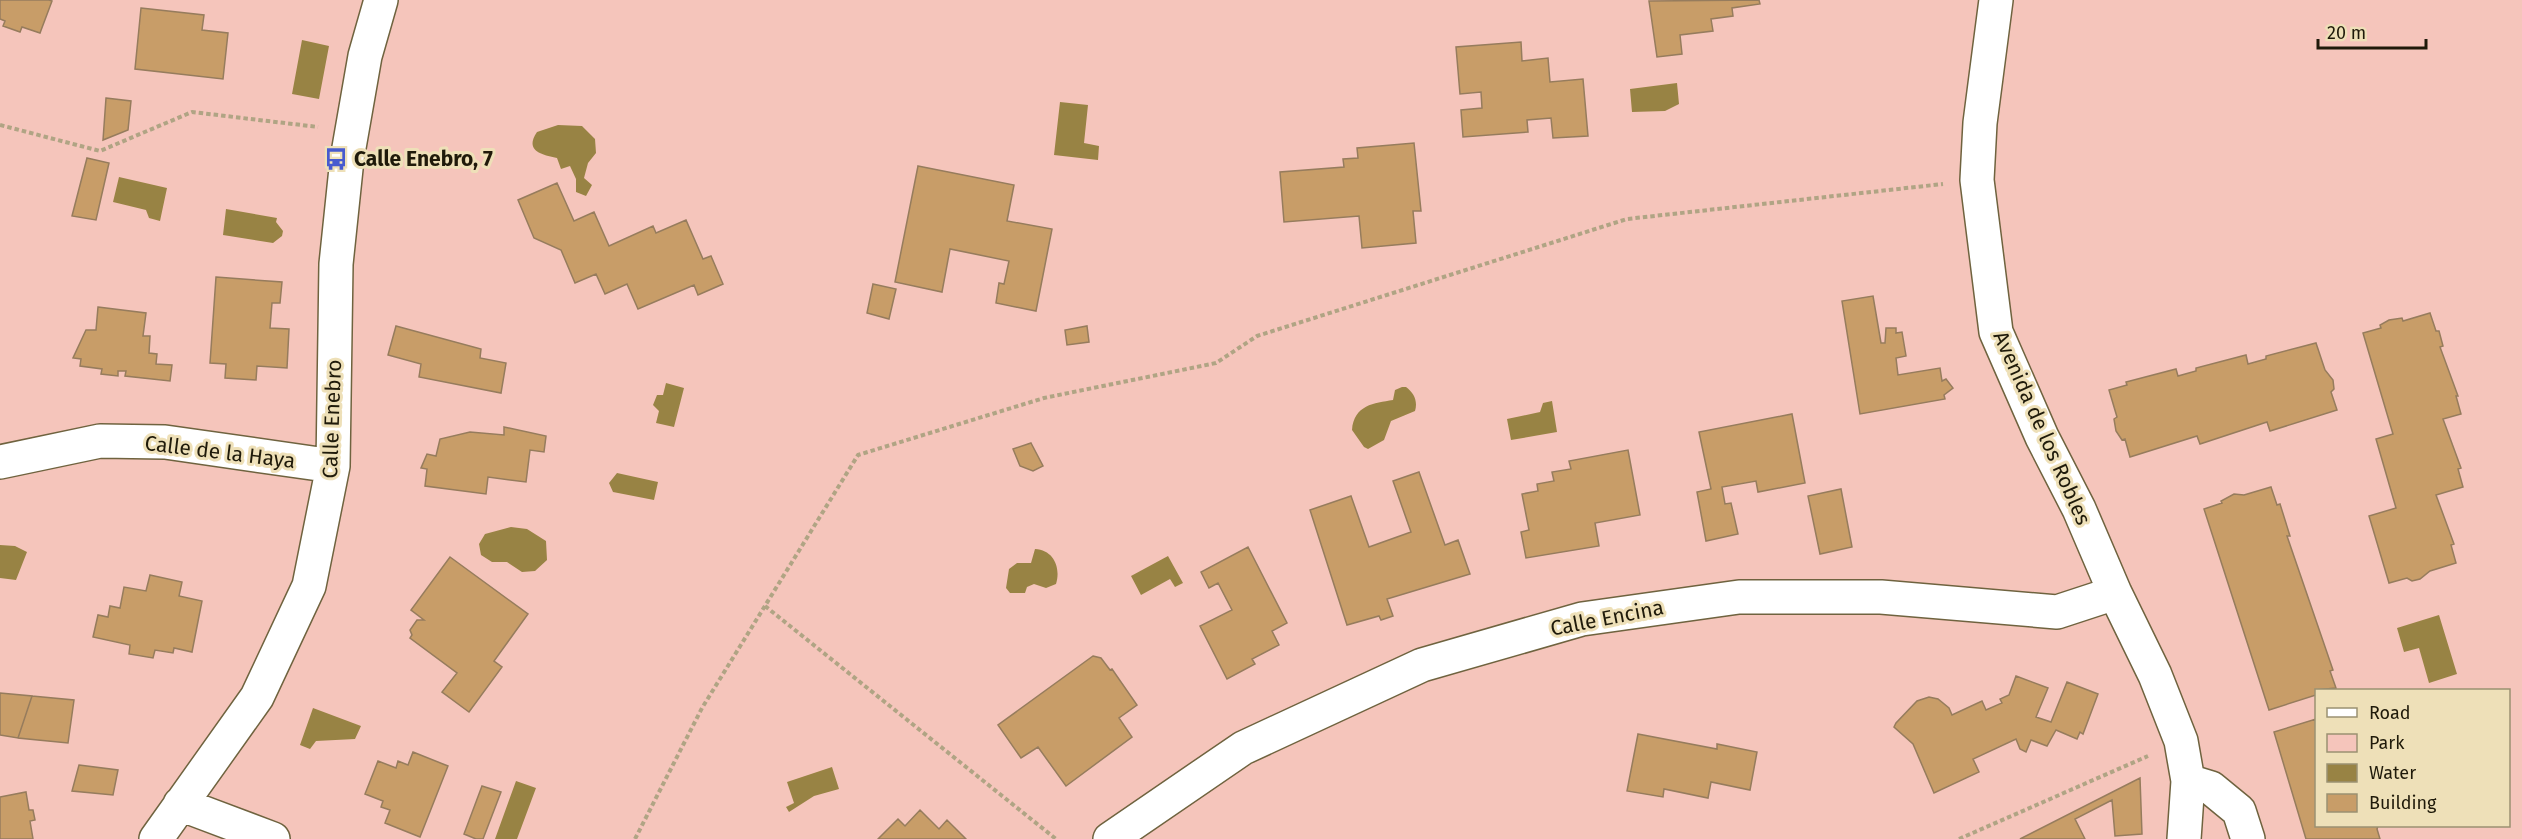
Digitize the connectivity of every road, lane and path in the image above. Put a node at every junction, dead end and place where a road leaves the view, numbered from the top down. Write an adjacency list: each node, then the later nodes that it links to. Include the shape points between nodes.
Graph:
1 (381, 0): 4 (street, Calle Enebro, via 365,56)
2 (1996, 0): 5 (street, Avenida de los Robles)
3 (0, 125): 4 (path, via 100,152 192,112)
4 (351, 131): 7 (street, Calle Enebro, via 336,264)
5 (1977, 180): 8 (street, Avenida de los Robles, via 1996,332); 9 (path, via 1627,219 1257,336 1216,363 1044,398 858,455)
6 (0, 462): 7 (street, Calle de la Haya, via 100,441 144,441)
7 (333, 466): 12 (street, Calle Enebro, via 309,586 257,697)
8 (2115, 593): 10 (street, Avenida de los Robles, via 2155,675); 17 (street, Calle Encina, via 2057,612 1881,597 1739,597 1582,619 1422,665 1253,743)
9 (765, 606): 15 (path, via 702,708); 16 (path)
10 (2181, 741): 11 (street, Avenida de los Robles); 18 (path)
11 (2188, 781): 19 (street, Avenida de los Robles); 20 (street, via 2211,788 2239,811)
12 (180, 804): 13 (street, Calle Enebro); 14 (street)
13 (156, 839)
14 (273, 839)
15 (635, 839)
16 (1056, 839)
17 (1110, 839)
18 (1959, 839)
19 (2184, 839)
20 (2248, 839)

